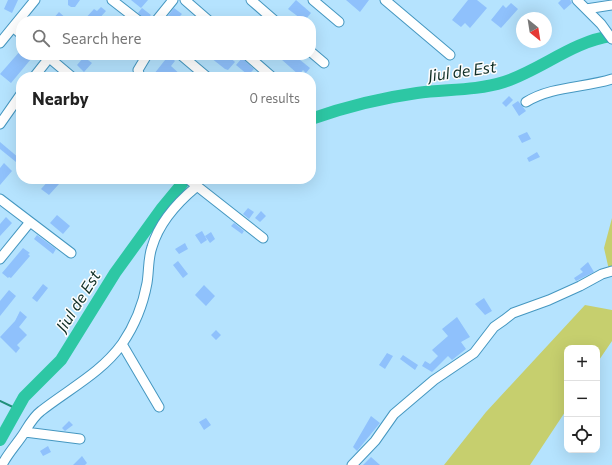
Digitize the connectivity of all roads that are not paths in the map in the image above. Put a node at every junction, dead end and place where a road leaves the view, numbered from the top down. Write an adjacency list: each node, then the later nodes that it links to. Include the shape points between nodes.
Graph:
1 (35, 0): 11 (street)
2 (112, 0): 12 (street)
3 (173, 0): 13 (street)
4 (185, 0): 14 (street)
5 (251, 0): 15 (street)
6 (313, 0): 16 (street)
7 (385, 0): 22 (street)
8 (577, 0): 10 (street)
9 (612, 6): 10 (street)
10 (586, 9): 20 (street)
11 (22, 16)
12 (133, 16)
13 (160, 16)
14 (203, 16)
15 (269, 16)
16 (339, 22)
17 (16, 23): 18 (street)
18 (13, 27): 19 (street); 21 (street)
19 (16, 30)
20 (612, 39)
21 (0, 43)
22 (450, 55)
23 (316, 56): 29 (street)
24 (45, 60): 30 (street)
25 (53, 60): 31 (street)
26 (144, 60): 32 (street)
27 (187, 60): 33 (street)
28 (253, 60): 34 (street)
29 (324, 63)
30 (37, 72)
31 (66, 72)
32 (139, 72)
33 (201, 72)
34 (266, 72)
35 (612, 79): 37 (street, via 552,91)
36 (16, 101): 38 (street)
37 (526, 102)
38 (0, 124)
39 (191, 184): 47 (street, via 155,238 144,300)
40 (193, 184): 43 (street)
41 (0, 199): 42 (street)
42 (30, 222): 44 (street); 45 (street)
43 (263, 238)
44 (71, 253)
45 (0, 259)
46 (612, 271): 52 (street, via 508,316 494,327 474,353 434,380 394,414 375,441)
47 (122, 344): 48 (street); 49 (street, via 92,375 40,412)
48 (159, 407)
49 (25, 432): 50 (street); 51 (street)
50 (80, 439)
51 (2, 465)
52 (352, 465)

